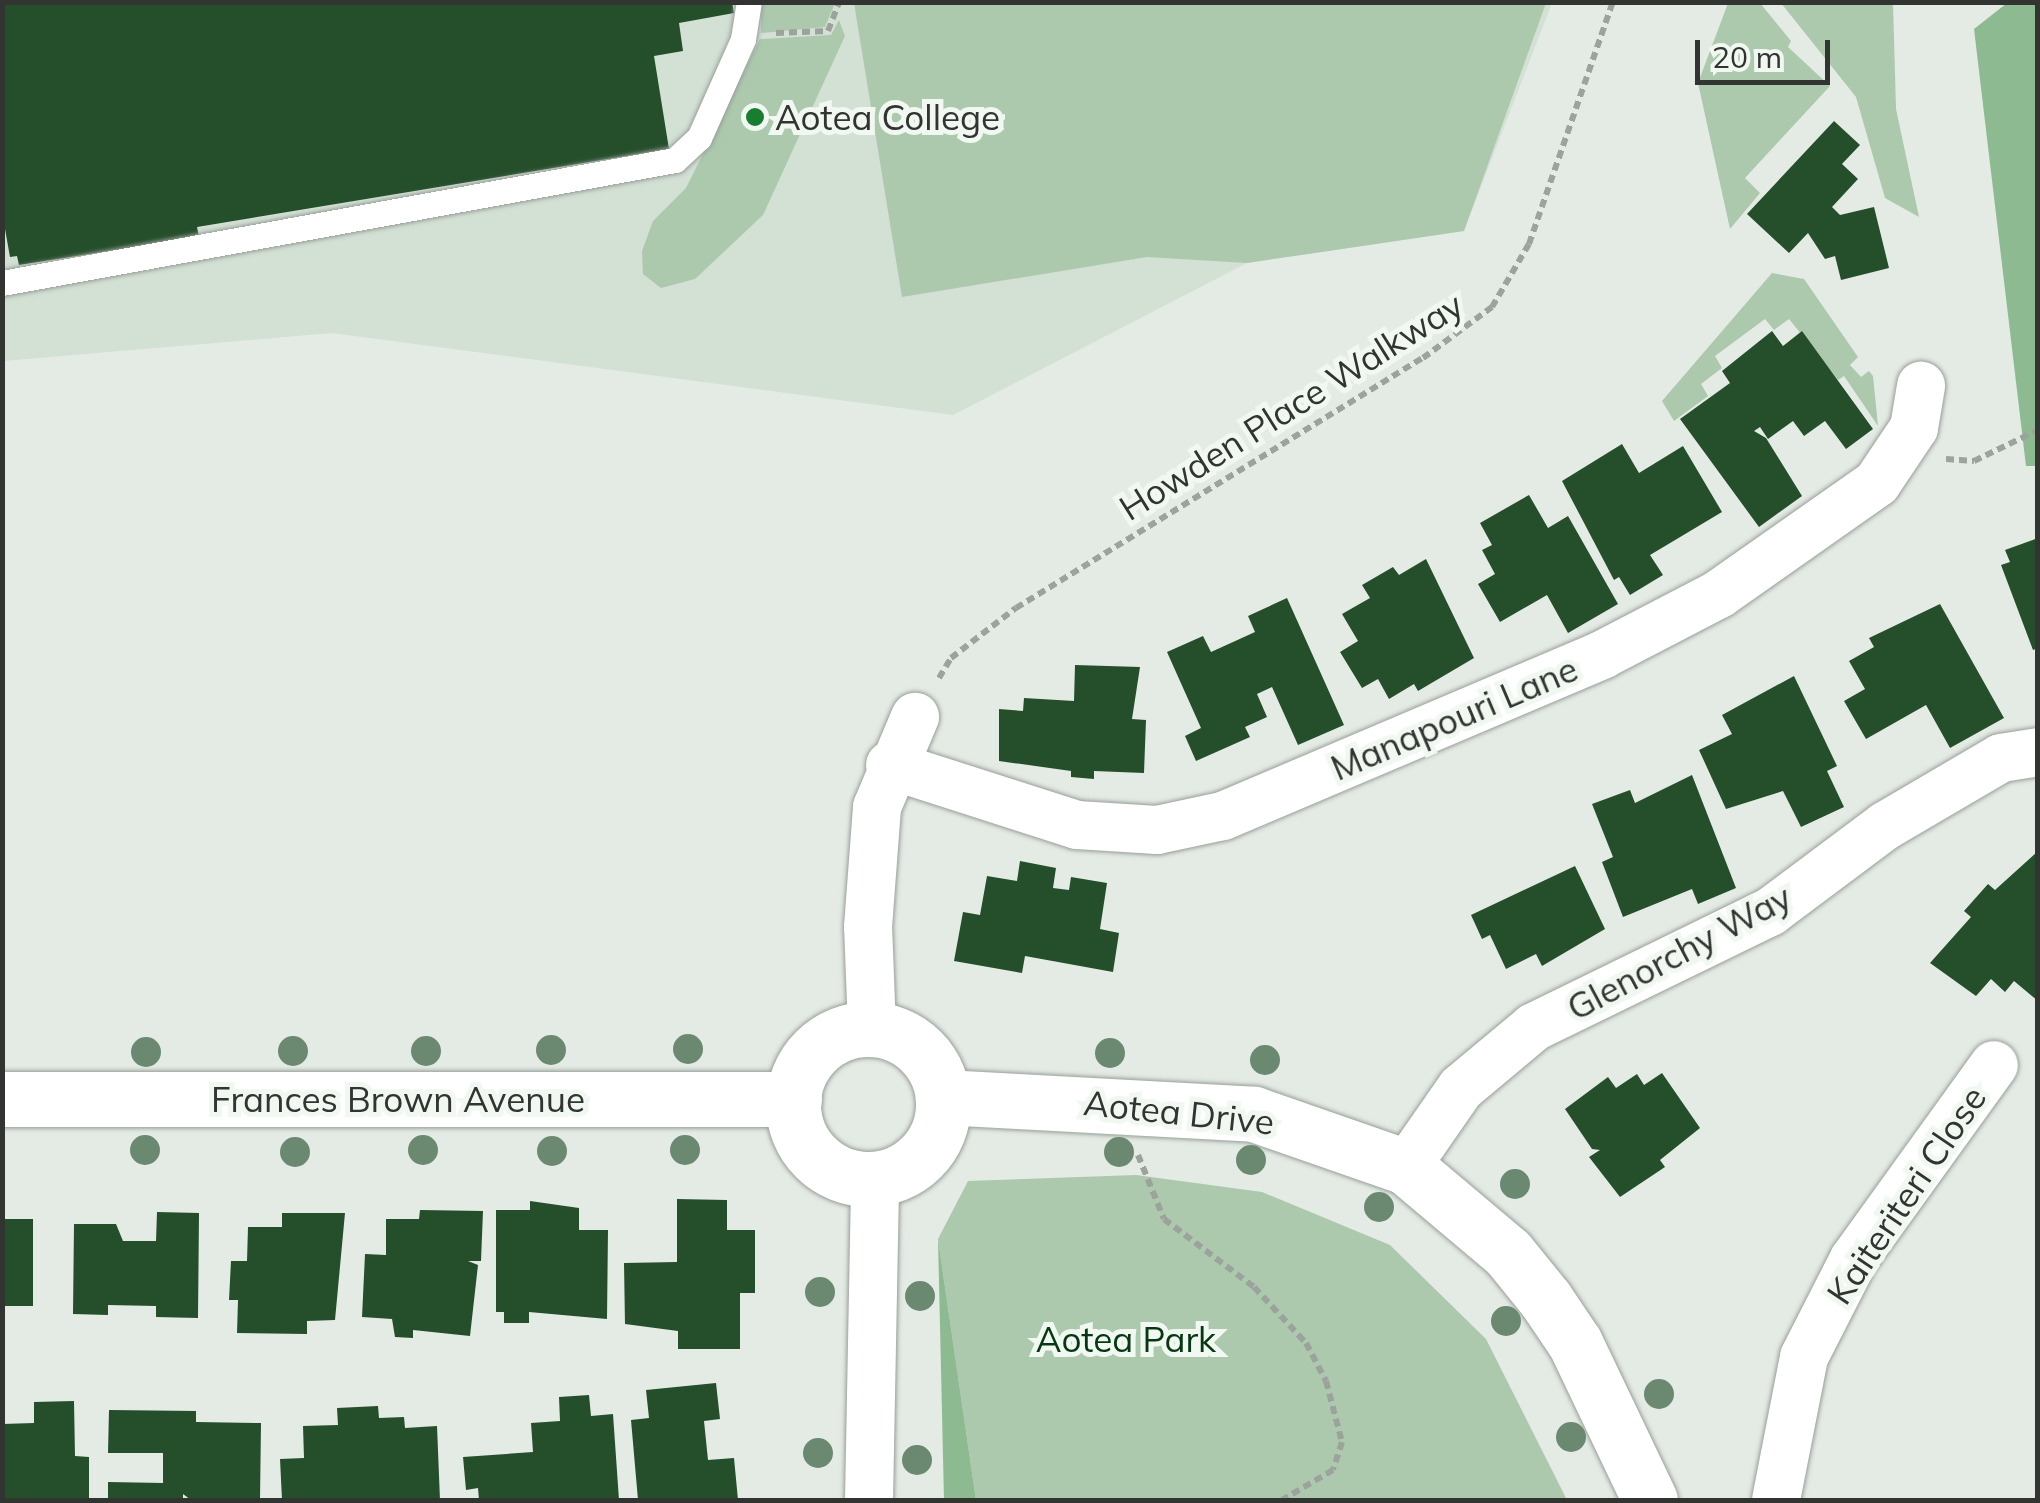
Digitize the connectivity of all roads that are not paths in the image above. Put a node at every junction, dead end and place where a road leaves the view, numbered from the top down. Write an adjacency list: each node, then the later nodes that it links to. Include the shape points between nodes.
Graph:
1 (749, 2): 2 (lane, via 745,34 699,138 675,160)
2 (2, 282)
3 (1920, 386): 6 (street, Manapouri Lane, via 1914,428 1900,456 1846,509 1719,594 1602,655 1223,816 1157,830 1076,824)
4 (915, 718): 6 (street)
5 (2038, 752): 12 (street, Glenorchy Way, via 2002,758 1924,802 1770,912 1534,1027 1461,1088)
6 (890, 765): 7 (street, via 870,864)
7 (872, 1029): 9 (street, via 893,1033 928,1057); 10 (street, via 834,1037 818,1048 797,1080)
8 (1994, 1065): 16 (street, Kaiteriteri Close, via 1854,1259 1812,1341)
9 (943, 1096): 12 (street, Aotea Drive, via 1254,1114); 13 (street, via 933,1142 908,1167)
10 (794, 1099): 11 (street, Frances Brown Avenue); 13 (street, via 798,1130 815,1157 832,1170)
11 (2, 1100)
12 (1406, 1167): 15 (street, Aotea Drive, via 1508,1253 1546,1300 1575,1344)
13 (875, 1179): 14 (street)
14 (869, 1500)
15 (1650, 1500)
16 (1776, 1500)

